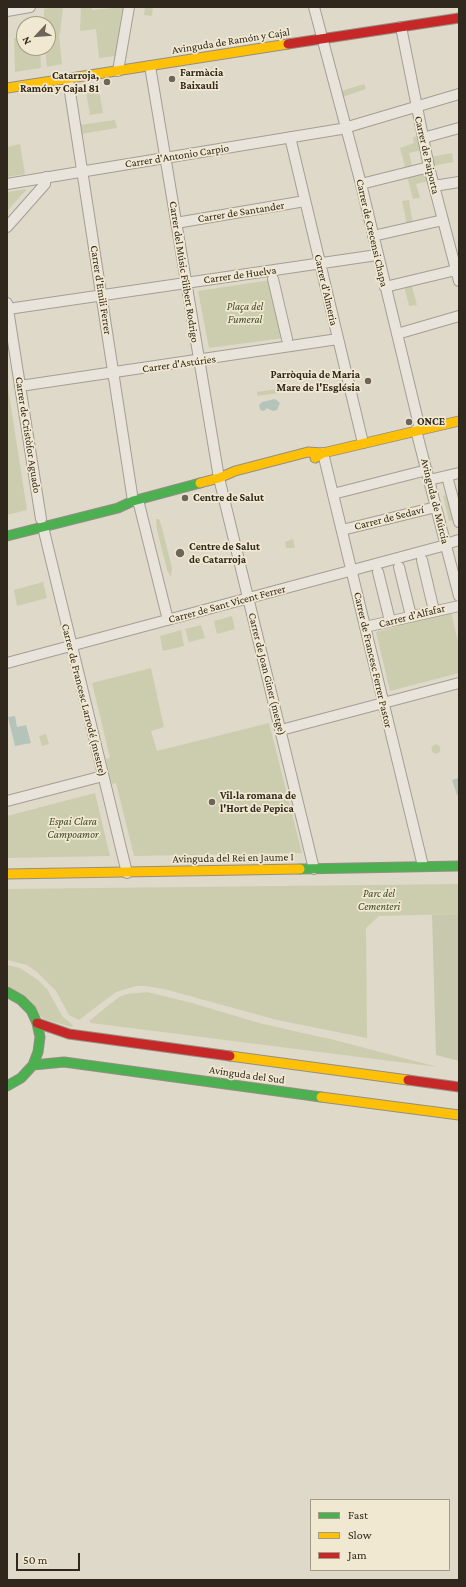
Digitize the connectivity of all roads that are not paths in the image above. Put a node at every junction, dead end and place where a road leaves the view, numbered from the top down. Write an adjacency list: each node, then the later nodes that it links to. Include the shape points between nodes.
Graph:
1 (30, 7): 4 (street)
2 (129, 7): 9 (street)
3 (314, 7): 7 (street, Carrer de Crecensi Chapa)
4 (7, 11)
5 (459, 18): 6 (street, Avinguda de Ramón y Cajal)
6 (401, 27): 7 (street, Avinguda de Ramón y Cajal); 13 (street, Carrer de Paiporta)
7 (323, 39): 8 (street, Avinguda de Ramón y Cajal); 14 (street, Carrer de Crecensi Chapa)
8 (150, 66): 9 (street, Avinguda de Ramón y Cajal); 18 (street, Carrer del Músic Filibert Rodrigo)
9 (118, 71): 10 (street, Avinguda de Ramón y Cajal)
10 (68, 79): 11 (street, Avinguda de Ramón y Cajal); 20 (street, Carrer d'Emili Ferrer)
11 (7, 88)
12 (459, 94): 13 (street, Carrer d'Antonio Carpio)
13 (416, 107): 14 (street, Carrer d'Antonio Carpio); 17 (street, Carrer de Paiporta)
14 (346, 128): 16 (street, Carrer d'Antonio Carpio); 24 (street, Carrer de Crecensi Chapa)
15 (459, 128): 17 (street)
16 (290, 137): 18 (street, Carrer d'Antonio Carpio); 26 (street, Carrer d'Almeria)
17 (423, 138): 19 (street, Carrer de Paiporta)
18 (165, 158): 20 (street, Carrer d'Antonio Carpio); 28 (street, Carrer del Músic Filibert Rodrigo)
19 (429, 167): 24 (street); 25 (street, Carrer de Paiporta)
20 (82, 171): 21 (street, Carrer d'Antonio Carpio); 39 (street, Carrer d'Emili Ferrer)
21 (46, 177): 23 (street, Carrer d'Antonio Carpio); 29 (street, via 45,184)
22 (459, 182): 25 (street)
23 (7, 184)
24 (361, 184): 30 (street, Carrer de Crecensi Chapa)
25 (434, 186): 27 (street, Carrer de Paiporta)
26 (305, 201): 28 (street, Carrer de Santander); 33 (street, Carrer d'Almeria)
27 (442, 220): 30 (street); 31 (street, Carrer de Paiporta)
28 (176, 223): 37 (street, Carrer del Músic Filibert Rodrigo)
29 (7, 227)
30 (373, 236): 32 (street, Carrer de Crecensi Chapa)
31 (455, 250): 34 (street, Carrer de Paiporta)
32 (377, 255): 33 (street, Carrer de Huelva); 38 (street, Carrer de Crecensi Chapa)
33 (320, 263): 37 (street, Carrer de Huelva); 44 (street, Carrer d'Almeria)
34 (456, 270): 36 (street, Carrer de Paiporta); 38 (street)
35 (273, 279): 43 (street)
36 (459, 281)
37 (186, 283): 39 (street, Carrer de Huelva); 45 (street, Carrer del Músic Filibert Rodrigo)
38 (385, 287): 42 (street, Carrer de Crecensi Chapa)
39 (102, 295): 40 (street, Carrer de Huelva); 46 (street, Carrer d'Emili Ferrer)
40 (7, 306): 47 (street, Carrer de Cristòfor Aguado)
41 (459, 316): 42 (street)
42 (397, 334): 50 (street, Carrer de Crecensi Chapa)
43 (288, 339)
44 (338, 340): 45 (street, Carrer d'Astúries); 51 (street, Carrer d'Almeria)
45 (199, 360): 46 (street, Carrer d'Astúries); 56 (street, Carrer del Músic Filibert Rodrigo)
46 (114, 374): 47 (street, Carrer d'Astúries); 59 (street, Carrer d'Emili Ferrer)
47 (20, 386): 62 (street, Carrer de Cristòfor Aguado)
48 (459, 412): 50 (street, via 434,420)
49 (459, 421): 50 (street)
50 (418, 429): 51 (street); 53 (street, Avinguda de Múrcia)
51 (363, 443): 52 (street)
52 (323, 453): 56 (street, via 308,452 235,471); 58 (street, Carrer de Francesc Ferrer Pastor)
53 (427, 470): 57 (street, Avinguda de Múrcia); 58 (street)
54 (459, 473): 55 (street)
55 (447, 476): 57 (street); 61 (street, Avinguda de Múrcia)
56 (219, 478): 59 (street); 73 (street, Carrer de Joan Giner (metge))
57 (429, 480): 60 (street, Avinguda de Múrcia)
58 (333, 494): 64 (street, Carrer de Francesc Ferrer Pastor)
59 (136, 500): 62 (street, via 118,508); 77 (street, Carrer d'Emili Ferrer)
60 (436, 506): 64 (street, Carrer de Sedaví); 67 (street, Avinguda de Múrcia)
61 (459, 522)
62 (42, 523): 63 (street); 65 (street); 80 (street, Carrer de Francesc Larrodé (mestre))
63 (7, 528)
64 (342, 530): 70 (street, Carrer de Francesc Ferrer Pastor)
65 (7, 536)
66 (459, 540): 67 (street, Carrer de Sant Vicent Ferrer)
67 (446, 544): 70 (street, Carrer de Sant Vicent Ferrer); 72 (street, Avinguda de Múrcia)
68 (422, 560): 75 (street)
69 (399, 567): 76 (street)
70 (352, 570): 73 (street, Carrer de Sant Vicent Ferrer); 79 (street, Carrer de Francesc Ferrer Pastor)
71 (378, 572): 78 (street)
72 (459, 596)
73 (248, 599): 77 (street, Carrer de Sant Vicent Ferrer); 84 (street, Carrer de Joan Giner (metge))
74 (459, 606): 75 (street, Carrer d'Alfafar)
75 (434, 611): 76 (street, Carrer d'Alfafar)
76 (411, 616): 78 (street, Carrer d'Alfafar)
77 (168, 620): 80 (street, Carrer de Sant Vicent Ferrer)
78 (390, 621): 79 (street, Carrer d'Alfafar)
79 (365, 627): 83 (street, Carrer de Francesc Ferrer Pastor)
80 (71, 646): 81 (street, Carrer de Sant Vicent Ferrer); 85 (street, Carrer de Francesc Larrodé (mestre))
81 (7, 663)
82 (459, 683): 83 (street)
83 (383, 703): 84 (street); 87 (street, Carrer de Francesc Ferrer Pastor)
84 (281, 730): 89 (street, Carrer de Joan Giner (metge))
85 (103, 776): 86 (street); 90 (street, Carrer de Francesc Larrodé (mestre))
86 (7, 801)
87 (423, 866): 88 (street, Avinguda del Rei en Jaume I); 89 (street, Avinguda del Rei en Jaume I)
88 (459, 866)
89 (314, 869): 90 (street, Avinguda del Rei en Jaume I)
90 (127, 873): 91 (street, Avinguda del Rei en Jaume I)
91 (7, 874)
92 (7, 992): 93 (street, via 31,1010)
93 (37, 1023): 94 (street, via 40,1037); 96 (street, Avinguda del Sud, via 69,1034)
94 (33, 1065): 95 (street, via 21,1078); 97 (street, Avinguda del Sud, via 64,1062)
95 (7, 1086)
96 (459, 1087)
97 (459, 1115)

